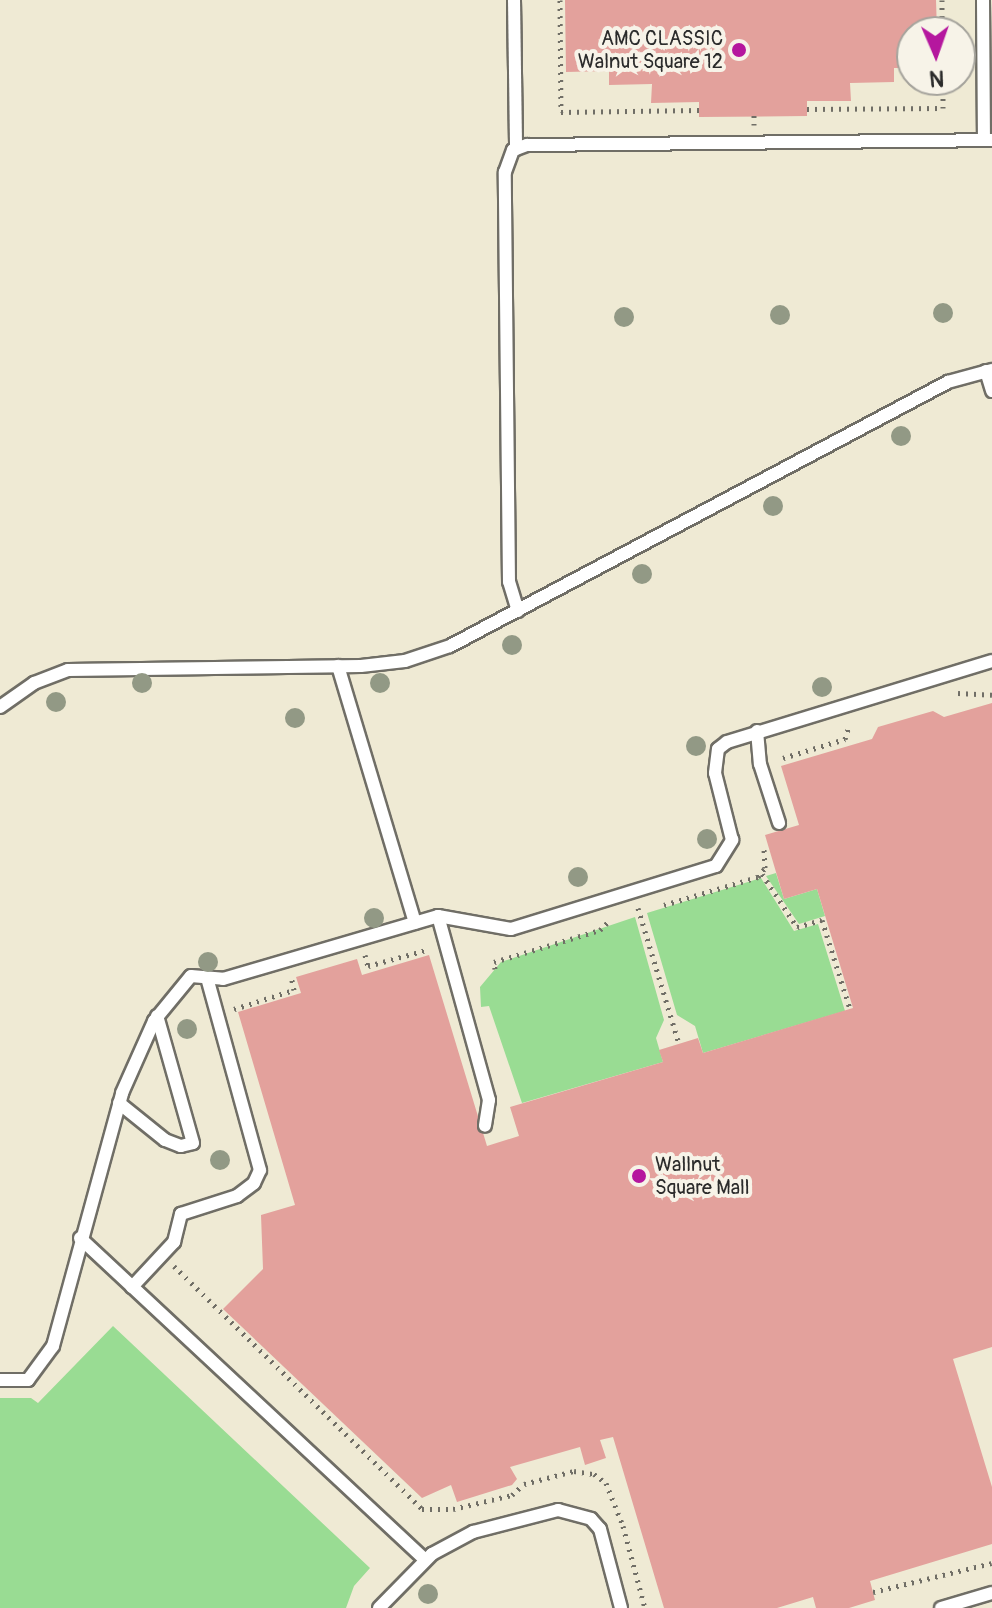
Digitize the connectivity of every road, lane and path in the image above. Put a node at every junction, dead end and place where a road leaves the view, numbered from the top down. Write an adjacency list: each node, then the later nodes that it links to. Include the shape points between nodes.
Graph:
1 (514, 0): 8 (lane)
2 (560, 0): 6 (path, via 561,112)
3 (983, 0): 7 (lane)
4 (943, 96): 5 (path, via 943,108)
5 (807, 109)
6 (700, 110)
7 (988, 140): 8 (lane)
8 (516, 149): 11 (lane, via 505,172 509,582)
9 (989, 370): 10 (lane); 11 (lane, via 948,382)
10 (992, 391)
11 (518, 611): 13 (lane, via 450,646 405,661)
12 (992, 661): 18 (lane)
13 (338, 666): 16 (lane, via 68,670 34,683); 28 (lane)
14 (992, 695): 15 (path)
15 (948, 696)
16 (0, 707)
17 (861, 723): 19 (path, via 846,727 845,739)
18 (757, 731): 20 (lane, via 760,764); 23 (lane, via 727,742 715,758 732,840 724,860)
19 (783, 758)
20 (779, 823)
21 (764, 849): 22 (path)
22 (762, 874): 24 (path); 35 (path, via 797,927 822,920)
23 (633, 892): 24 (path); 25 (lane, via 511,929)
24 (640, 912): 26 (path); 37 (path)
25 (438, 916): 28 (lane); 39 (lane, via 489,1100)
26 (628, 916)
27 (616, 919): 31 (path, via 600,930 494,962)
28 (415, 923): 33 (lane, via 223,979)
29 (426, 950): 30 (path, via 368,966 364,954)
30 (350, 958)
31 (495, 969)
32 (306, 971): 34 (path, via 291,976 294,990)
33 (207, 978): 36 (lane, via 191,976); 41 (lane, via 260,1170 254,1183 237,1196 181,1214 174,1242)
34 (234, 1009)
35 (850, 1009)
36 (157, 1016): 38 (lane); 38 (lane, via 193,1143 181,1146 165,1140)
37 (679, 1044)
38 (119, 1103): 40 (lane)
39 (485, 1126)
40 (80, 1238): 42 (lane); 43 (lane, via 53,1346 28,1380)
41 (164, 1256): 42 (lane); 50 (path, via 422,1509 453,1509 512,1495 524,1484 574,1471 594,1474 606,1483 623,1526)
42 (132, 1287): 44 (lane)
43 (0, 1380)
44 (425, 1560): 48 (lane); 49 (lane, via 473,1532 542,1512 572,1513 591,1519 600,1529)
45 (992, 1563): 46 (path)
46 (873, 1592)
47 (992, 1593): 51 (lane)
48 (379, 1608)
49 (621, 1608)
50 (645, 1608)
51 (941, 1608)

